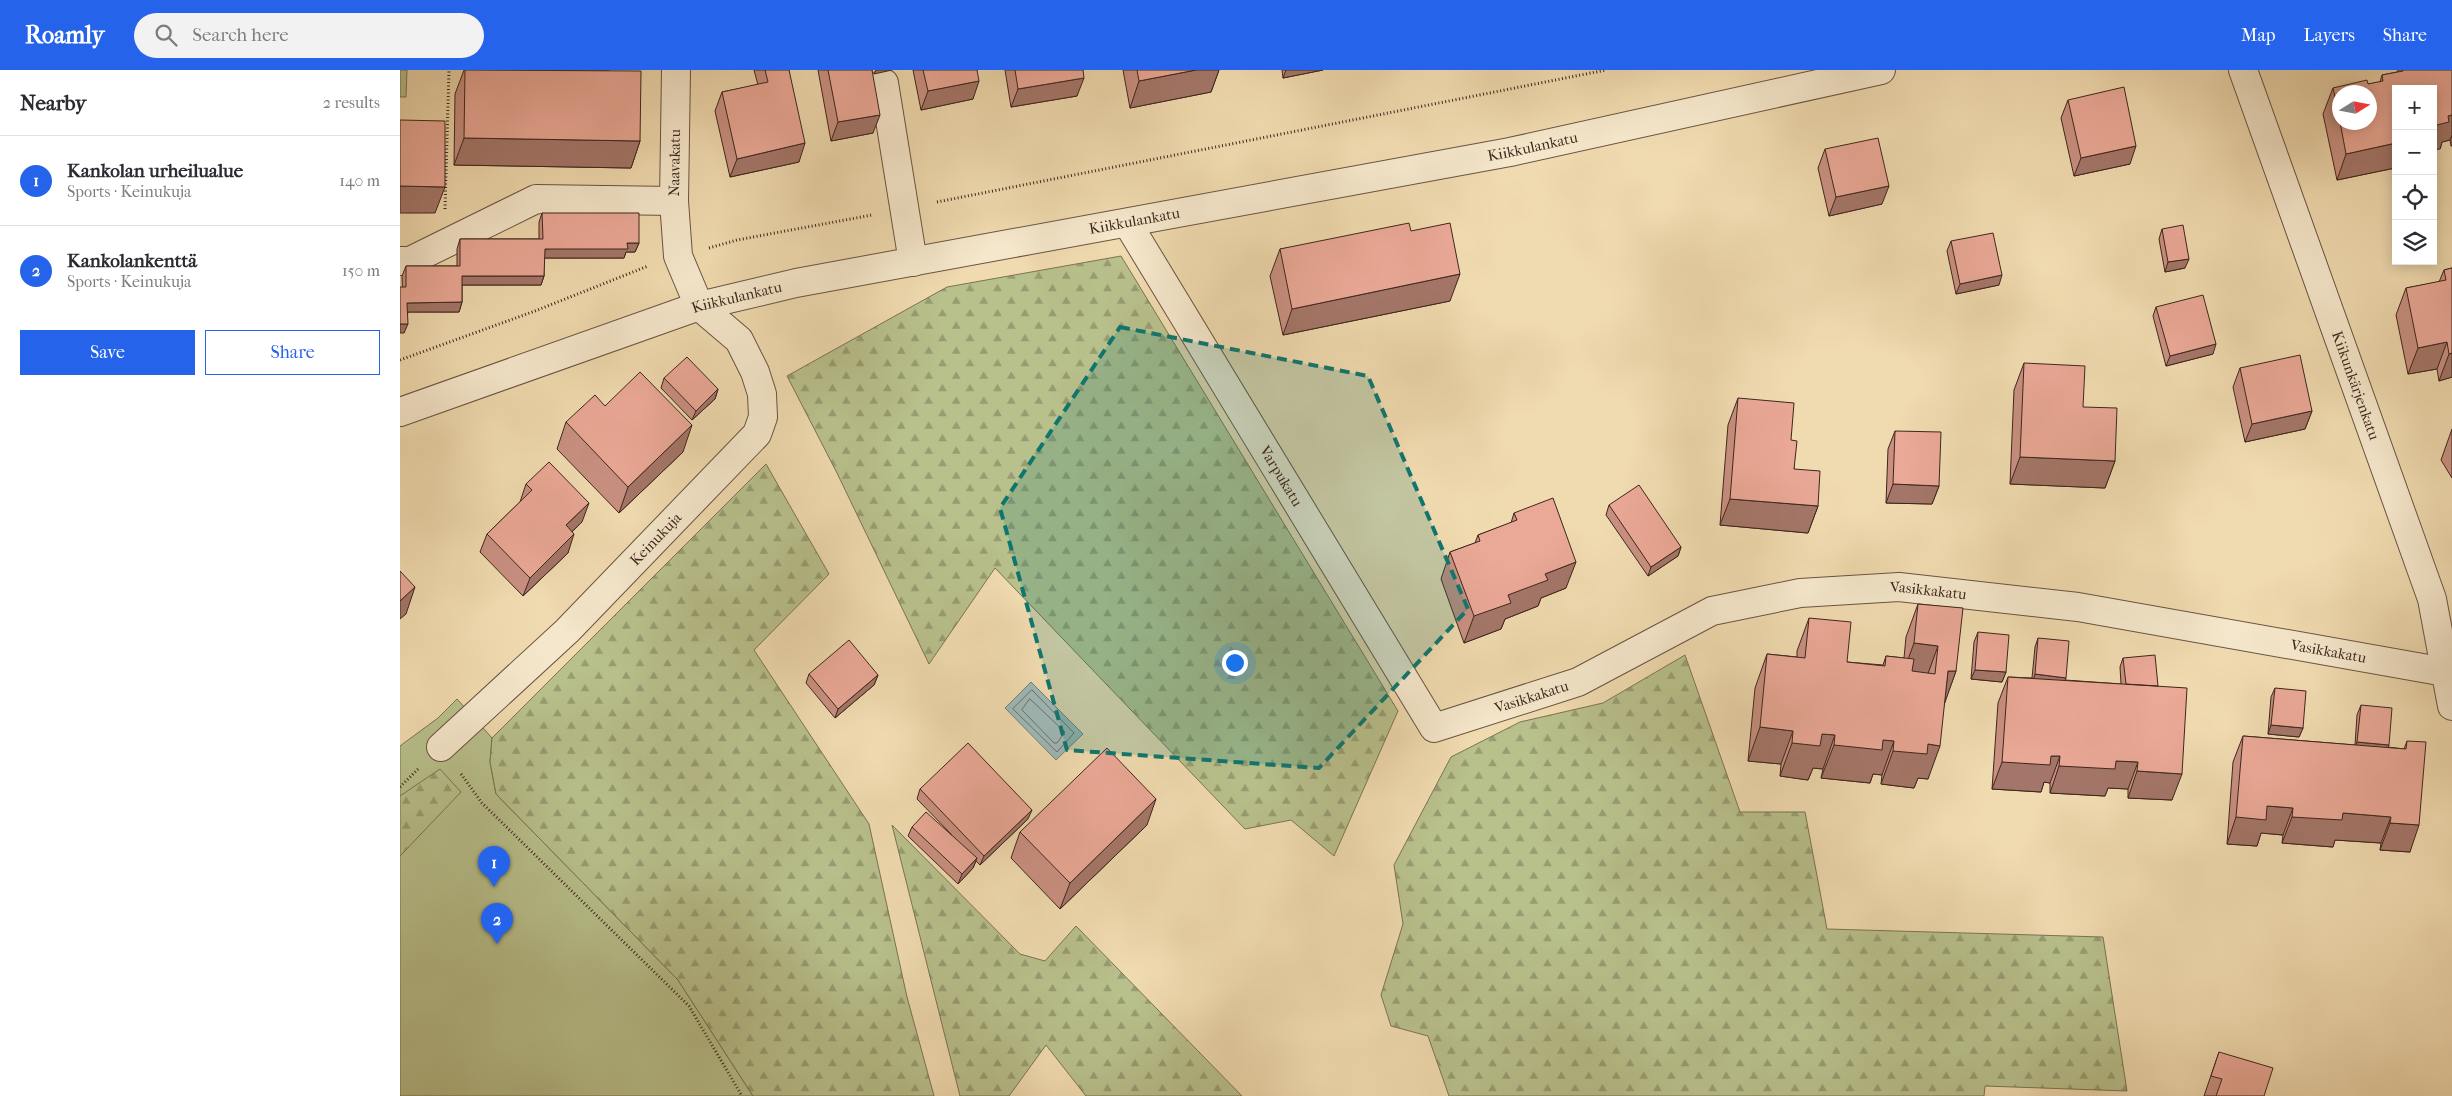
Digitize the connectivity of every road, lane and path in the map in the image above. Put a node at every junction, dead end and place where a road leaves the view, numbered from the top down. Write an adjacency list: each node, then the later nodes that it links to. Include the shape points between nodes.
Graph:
1 (449, 70): 10 (path)
2 (676, 70): 7 (street, Naavakatu)
3 (1606, 70): 8 (path)
4 (1881, 70): 9 (street, Kiikkulankatu, via 1510,152)
5 (2243, 70): 17 (street, Kiikunkärjenkatu, via 2432,599)
6 (884, 83): 8 (street)
7 (674, 202): 10 (street, via 536,199); 11 (street, Naavakatu)
8 (906, 208): 11 (path, via 737,240); 13 (street)
9 (1128, 224): 13 (street, Kiikkulankatu); 19 (street, Varpukatu)
10 (444, 244): 12 (street, via 410,261)
11 (678, 256): 14 (street, Naavakatu); 15 (path)
12 (400, 261)
13 (913, 262): 14 (street, Kiikkulankatu, via 796,283)
14 (699, 306): 16 (street, Kiikkulankatu); 20 (street, Keinukuja, via 739,340 755,372 762,394 763,417 757,434 567,631)
15 (400, 360)
16 (400, 412)
17 (2445, 672): 18 (street, Kiikunkärjenkatu); 19 (street, Vasikkakatu, via 2078,607 1899,587 1800,593 1712,611 1578,682)
18 (2452, 706)
19 (1434, 728)
20 (441, 747): 21 (path, via 482,803 689,1006)
21 (742, 1096)

